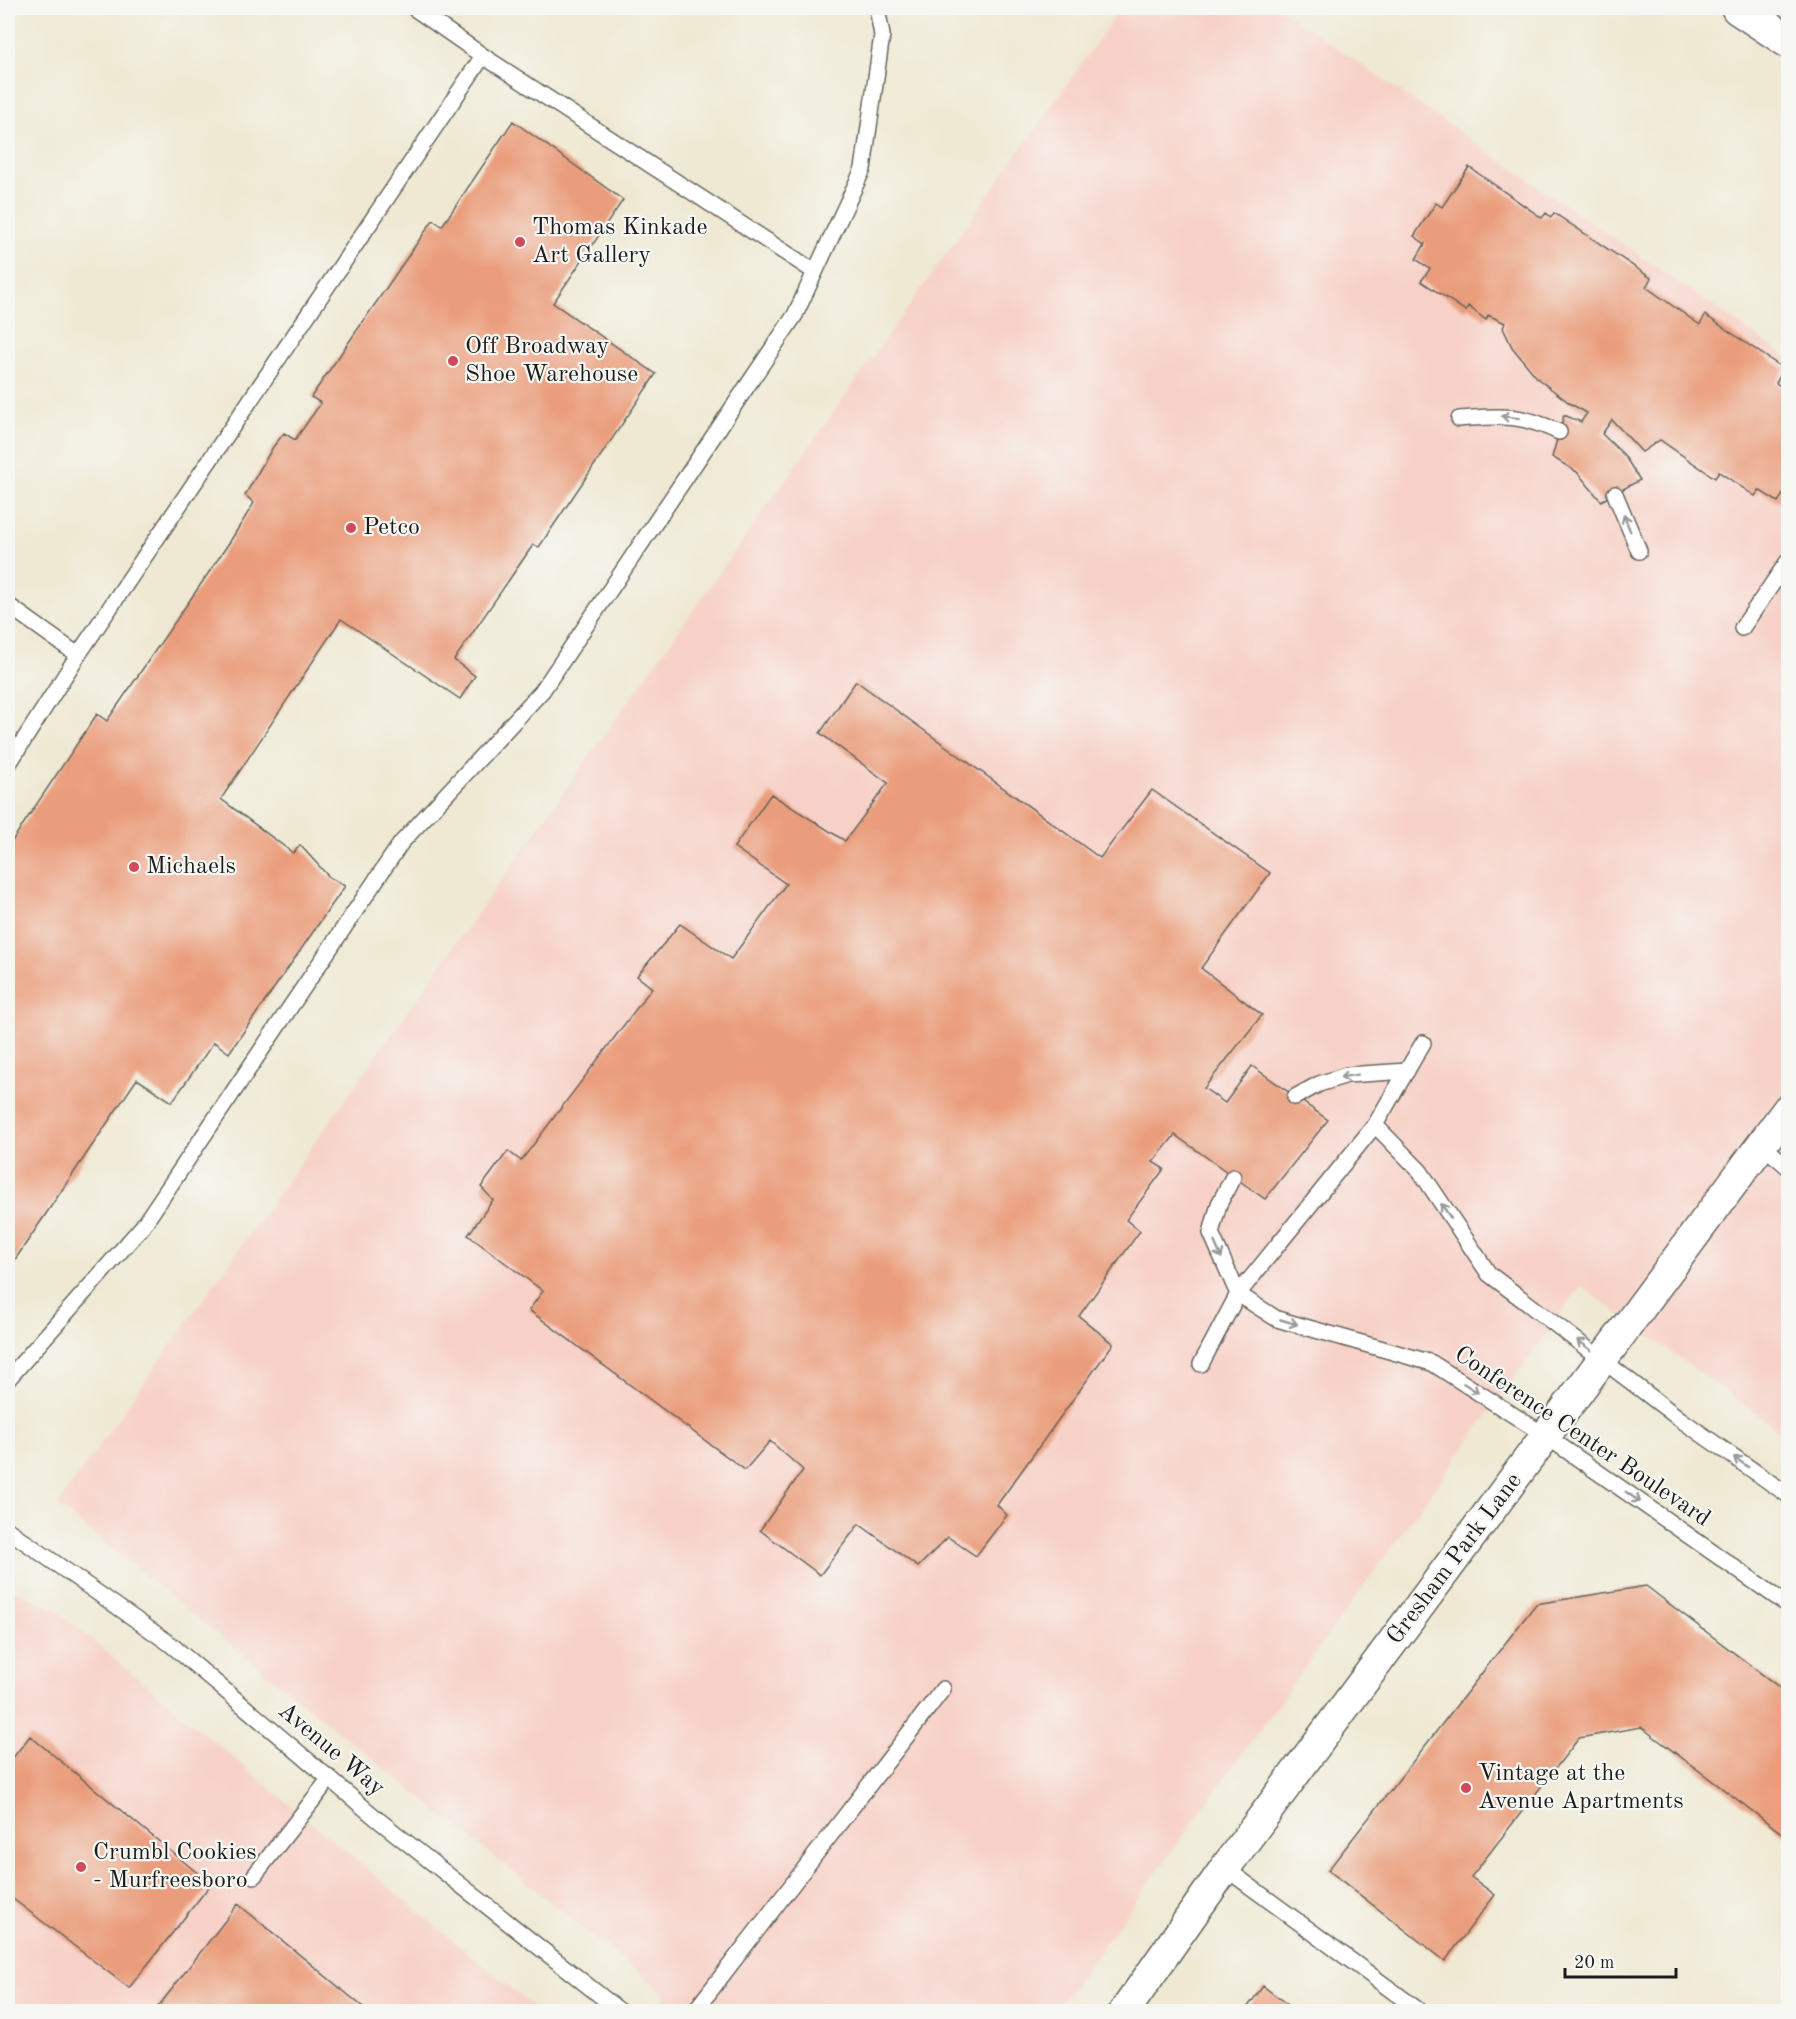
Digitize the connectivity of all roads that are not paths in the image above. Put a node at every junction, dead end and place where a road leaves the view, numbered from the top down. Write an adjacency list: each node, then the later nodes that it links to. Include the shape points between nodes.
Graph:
1 (414, 8): 5 (lane)
2 (878, 8): 6 (lane, via 882,35 863,169)
3 (1738, 8): 4 (highway)
4 (1788, 41)
5 (483, 56): 6 (lane); 14 (lane)
6 (815, 272): 27 (lane, via 795,315 542,691 401,843 142,1227)
7 (1459, 419): 8 (lane, one-way to 7, via 1538,422 1506,415)
8 (1559, 432)
9 (1615, 494): 10 (lane, one-way to 9)
10 (1639, 551)
11 (1788, 561): 13 (lane)
12 (8, 605): 14 (lane)
13 (1742, 627)
14 (78, 655): 15 (lane)
15 (8, 765)
16 (1424, 1042): 17 (lane)
17 (1407, 1071): 18 (lane, one-way to 18, via 1347,1076 1319,1084); 20 (lane)
18 (1295, 1097)
19 (1788, 1109): 21 (street, Gresham Park Lane)
20 (1375, 1125): 24 (lane); 25 (lane, one-way to 20, via 1489,1274 1420,1172)
21 (1762, 1145): 22 (lane); 25 (street, Gresham Park Lane)
22 (1788, 1167)
23 (1233, 1177): 24 (lane, one-way to 24, via 1219,1204 1211,1233)
24 (1238, 1294): 26 (lane); 28 (lane, Conference Center Boulevard, one-way to 28, via 1277,1319 1432,1363)
25 (1602, 1359): 28 (street, Gresham Park Lane); 29 (lane, one-way to 25)
26 (1201, 1364)
27 (8, 1379)
28 (1546, 1436): 31 (lane, Conference Center Boulevard, one-way to 31); 34 (street, Gresham Park Lane)
29 (1788, 1495)
30 (8, 1530): 33 (lane, Avenue Way, via 169,1643)
31 (1788, 1605)
32 (943, 1689): 37 (lane)
33 (330, 1778): 35 (lane); 36 (lane, Avenue Way)
34 (1225, 1868): 38 (street, Gresham Park Lane); 39 (lane)
35 (254, 1876)
36 (621, 2012)
37 (694, 2012)
38 (1124, 2012)
39 (1421, 2012)

